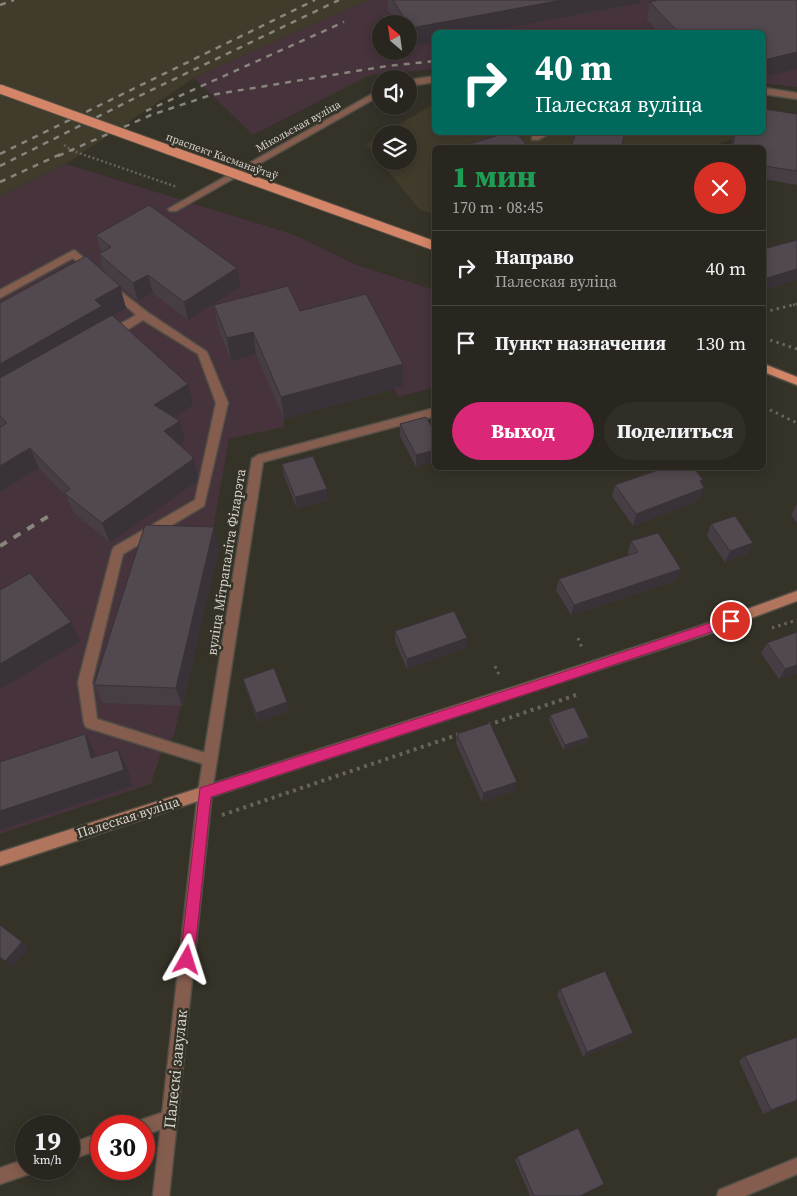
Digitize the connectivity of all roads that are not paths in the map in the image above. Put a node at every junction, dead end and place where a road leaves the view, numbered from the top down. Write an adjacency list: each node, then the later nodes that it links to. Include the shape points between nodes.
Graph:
1 (432, 79): 2 (street)
2 (417, 82)
3 (0, 89): 10 (main road, праспект Касманаўтаў, bridge)
4 (766, 91): 5 (street)
5 (797, 96)
6 (372, 97): 9 (street, Мікольская вуліца)
7 (542, 135): 8 (street)
8 (535, 138)
9 (173, 209)
10 (432, 245)
11 (0, 294): 12 (street, via 74,253)
12 (143, 316): 13 (street); 18 (street, via 202,352 222,403 200,503 118,551 85,682 92,723)
13 (101, 340)
14 (766, 369): 15 (main road)
15 (797, 381)
16 (432, 413): 18 (street, вуліца Мітрапаліта Філарэта, via 258,459)
17 (797, 596): 19 (main road, Палеская вуліца, via 557,679)
18 (210, 760): 19 (street, вуліца Мітрапаліта Філарэта)
19 (205, 792): 20 (main road, Палеская вуліца); 21 (street, Палескі завулак)
20 (0, 859)
21 (170, 1118): 22 (street); 26 (street, Палескі завулак)
22 (155, 1123)
23 (797, 1166): 27 (street)
24 (15, 1171): 25 (street)
25 (0, 1176)
26 (161, 1196)
27 (725, 1196)

